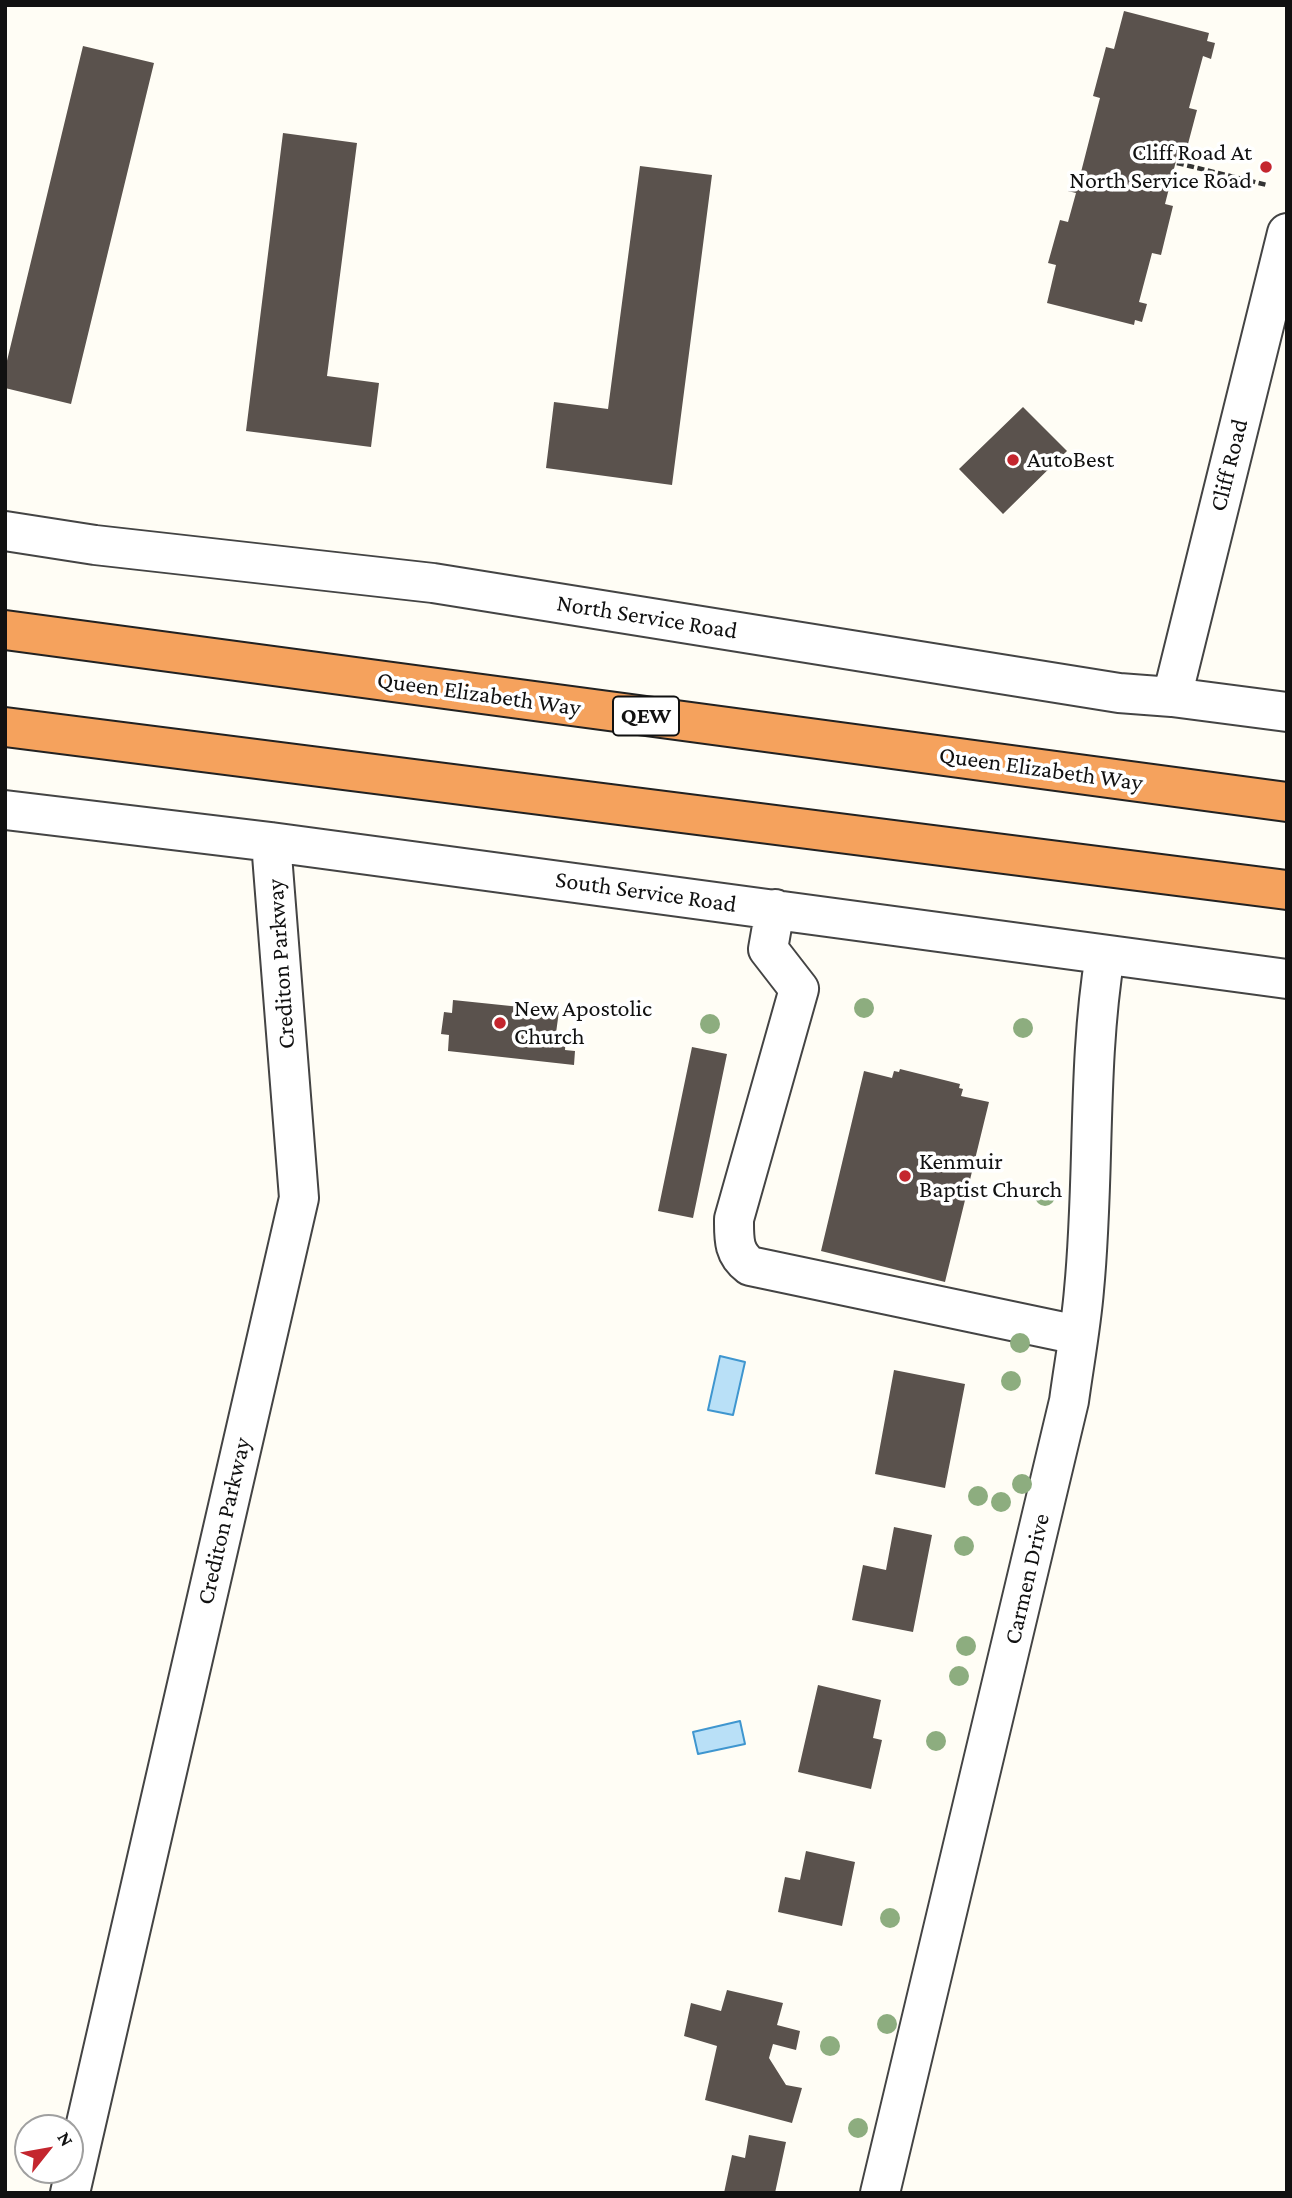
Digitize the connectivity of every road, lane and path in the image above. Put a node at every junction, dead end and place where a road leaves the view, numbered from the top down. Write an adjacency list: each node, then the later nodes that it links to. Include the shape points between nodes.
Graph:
1 (1177, 163): 2 (path)
2 (1267, 185)
3 (1287, 233): 6 (street, Cliff Road)
4 (5, 531): 6 (street, North Service Road, via 433,583 1105,691)
5 (5, 630): 9 (highway, Queen Elizabeth Way / QEW)
6 (1172, 697): 7 (street, North Service Road)
7 (1287, 712)
8 (5, 727): 12 (highway)
9 (1287, 802)
10 (5, 810): 11 (street, South Service Road)
11 (271, 842): 13 (street, South Service Road); 17 (street, Crediton Parkway, via 299,1198)
12 (1287, 890)
13 (775, 909): 14 (street, South Service Road); 16 (street, via 768,949 799,989 734,1219 739,1258 750,1266)
14 (1105, 955): 15 (street, South Service Road); 16 (street, Carmen Drive, via 1098,993)
15 (1287, 979)
16 (1078, 1335): 18 (street, Carmen Drive, via 1069,1401)
17 (70, 2193)
18 (880, 2193)

